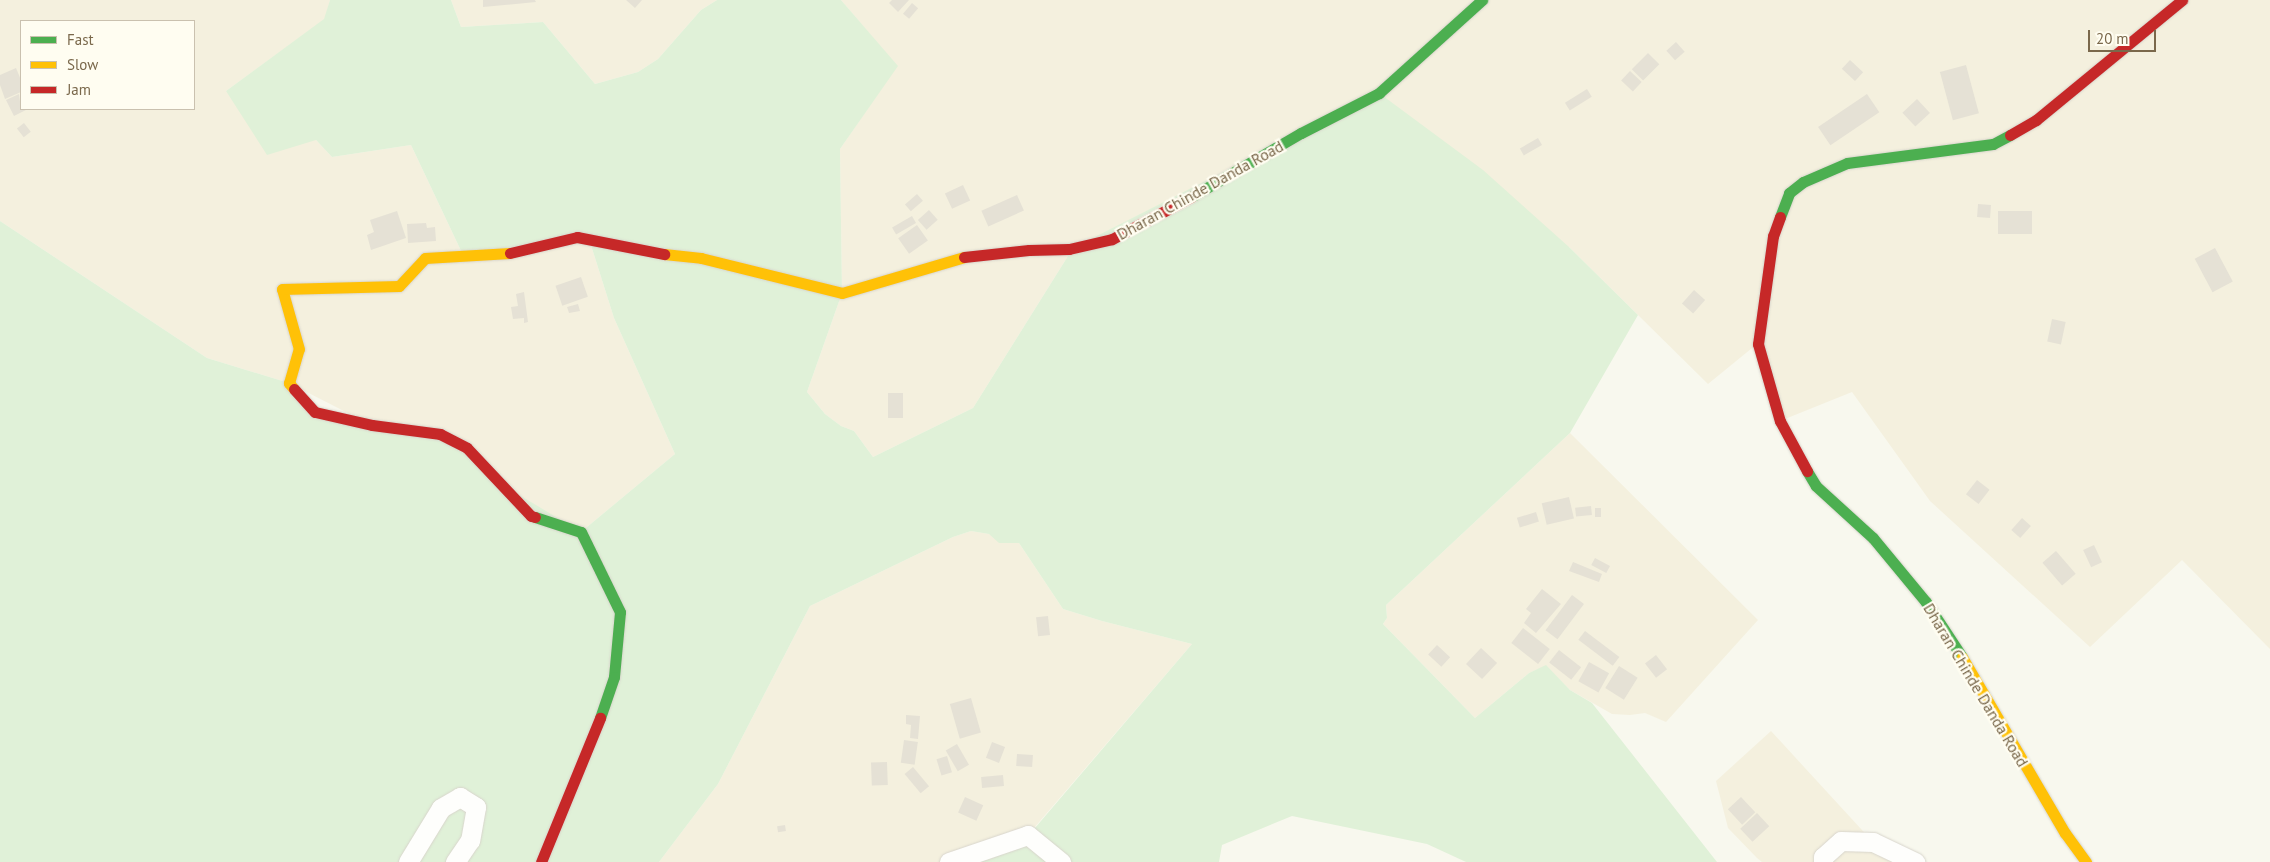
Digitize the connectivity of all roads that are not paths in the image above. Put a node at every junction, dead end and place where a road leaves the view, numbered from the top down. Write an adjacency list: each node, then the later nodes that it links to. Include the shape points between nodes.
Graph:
1 (1482, 0): 5 (street, Dharan Chinde Danda Road, via 1378,93 1112,239 1069,249 968,256 842,293 701,258 641,251 577,237 503,255 424,258 399,286 282,289 299,349 289,383 315,412 372,425 440,434 467,448 531,516 581,532 620,612 614,677 596,730)
2 (2182, 0): 10 (street, Dharan Chinde Danda Road, via 2036,120 1993,144 1847,163 1803,182 1789,193 1773,236 1758,344 1780,421 1816,486 1873,538 1949,634 2065,834)
3 (408, 862): 4 (street, via 441,808 460,797 476,807 470,840)
4 (455, 862)
5 (541, 862)
6 (949, 862): 7 (street, via 1028,835)
7 (1061, 862)
8 (1823, 862): 9 (street, via 1823,857 1841,842 1873,842)
9 (1914, 862)
10 (2086, 862)

